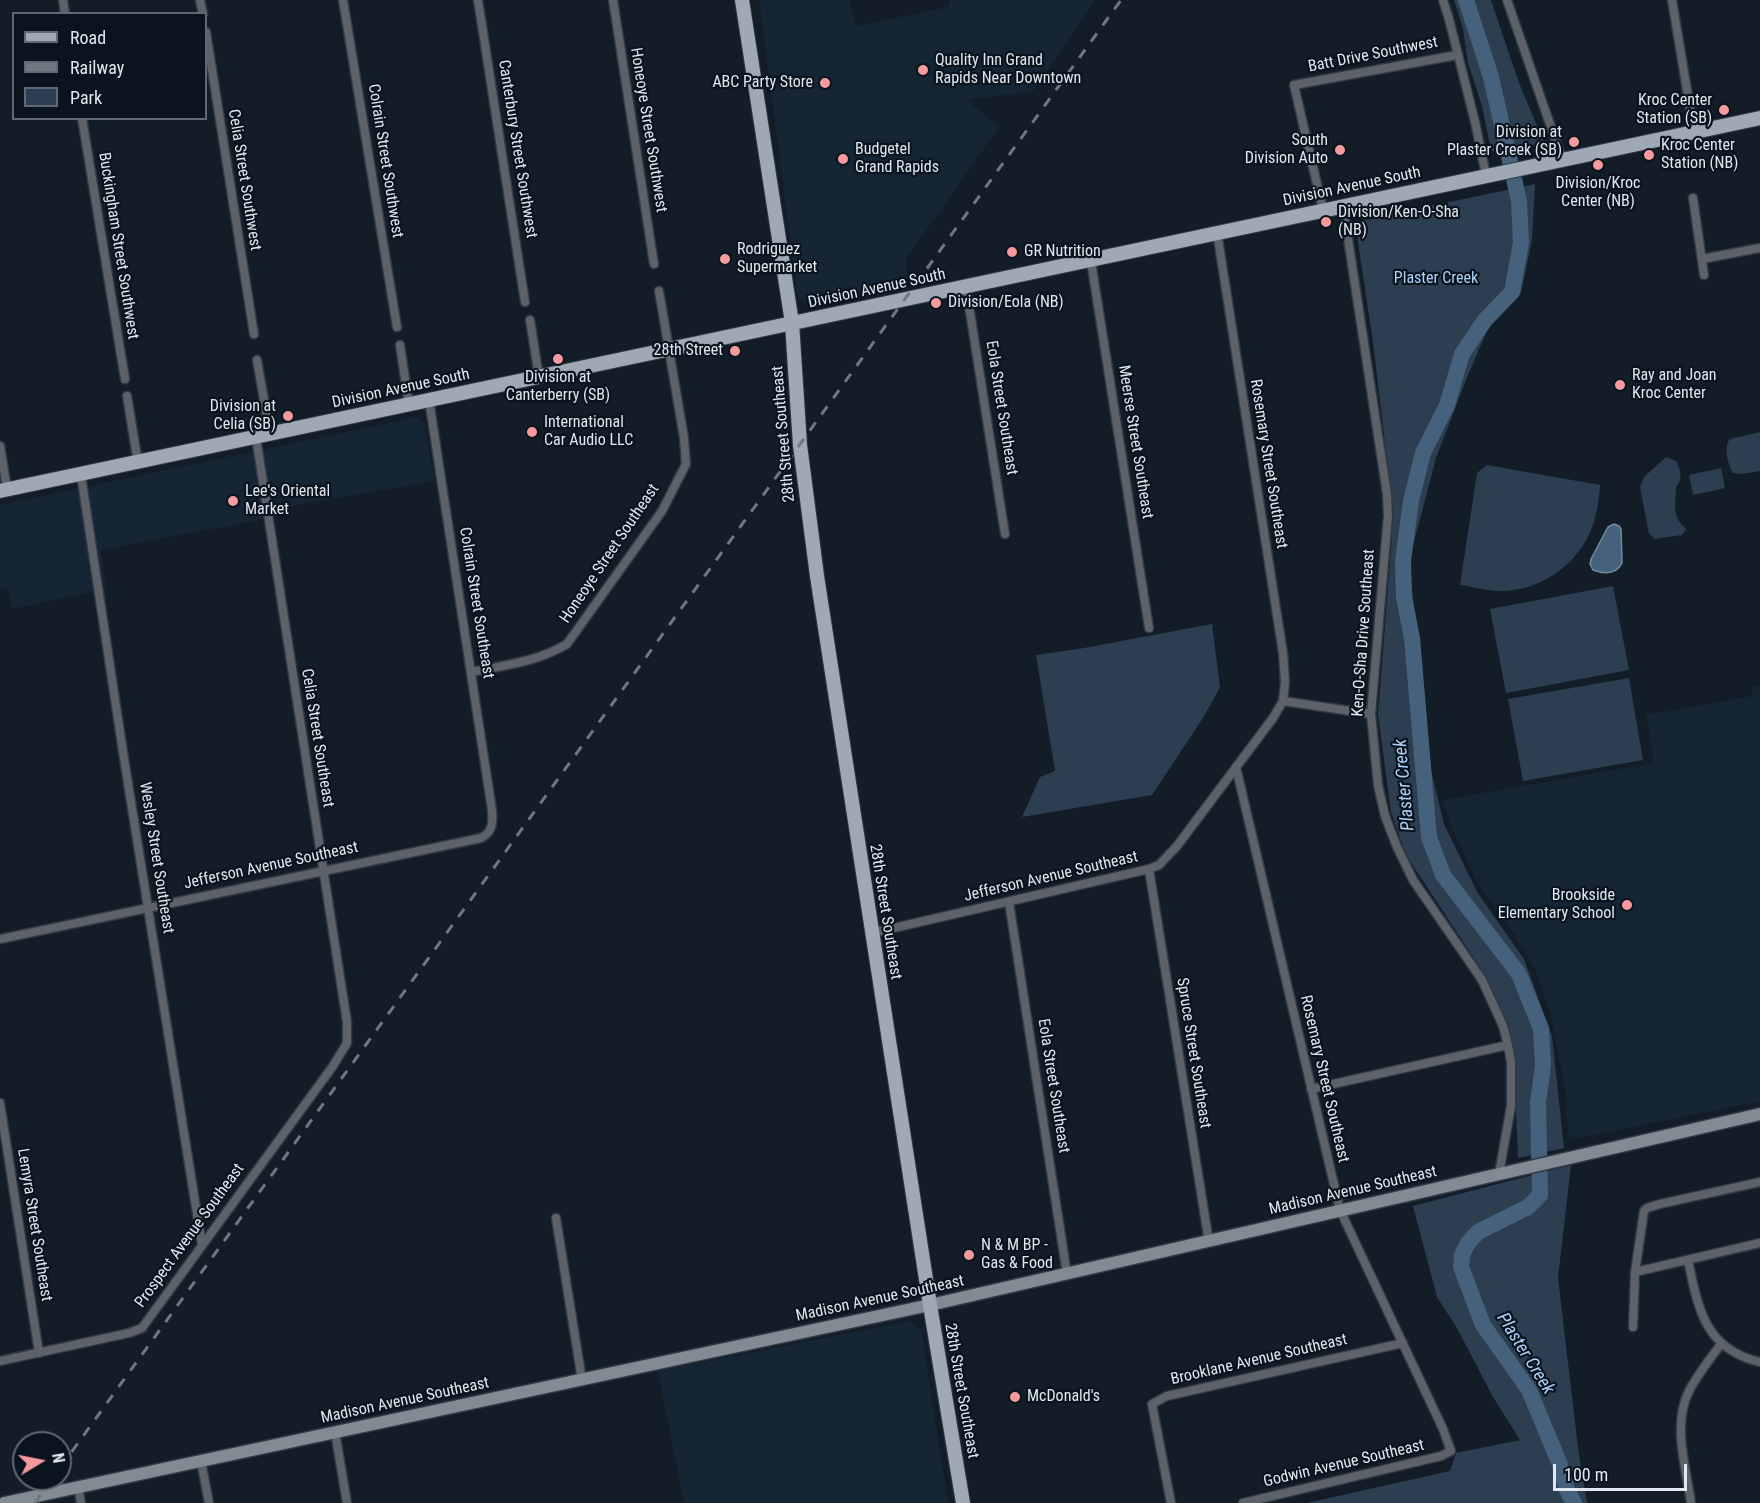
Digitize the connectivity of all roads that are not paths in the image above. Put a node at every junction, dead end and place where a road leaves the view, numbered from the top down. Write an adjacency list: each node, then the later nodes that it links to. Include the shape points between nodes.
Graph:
1 (343, 0): 29 (street, Colrain Street Southwest)
2 (478, 0): 26 (street, Canterbury Street Southwest)
3 (613, 0): 22 (street, Honeoye Street Southwest)
4 (742, 0): 28 (main road, 28th Street Southeast)
5 (1443, 0): 9 (street)
6 (1507, 0): 13 (street)
7 (1672, 0): 12 (street)
8 (207, 38): 30 (street, Celia Street Southwest)
9 (1457, 55): 14 (street); 17 (street, Batt Drive Southwest, via 1294,85)
10 (1760, 118): 12 (main road, Division Avenue South)
11 (82, 120): 35 (street, Buckingham Street Southwest)
12 (1694, 132): 13 (main road, Division Avenue South)
13 (1555, 160): 14 (main road, Division Avenue South)
14 (1492, 174): 16 (main road, Division Avenue South)
15 (1693, 198): 20 (street)
16 (1343, 206): 17 (main road, Division Avenue South); 48 (street, Ken-O-Sha Drive Southeast, via 1387,494)
17 (1323, 210): 18 (main road, Division Avenue South)
18 (1217, 232): 21 (main road, Division Avenue South); 47 (street, Rosemary Street Southeast, via 1283,653)
19 (1760, 248): 20 (street)
20 (1702, 259): 23 (street)
21 (1091, 261): 24 (main road, Division Avenue South); 45 (street, Meerse Street Southeast)
22 (654, 264)
23 (1704, 275)
24 (966, 287): 28 (main road, Division Avenue South); 44 (street, Eola Street Southeast)
25 (659, 291): 32 (street)
26 (525, 302)
27 (530, 320): 34 (street)
28 (792, 323): 32 (main road, Division Avenue South); 55 (main road, 28th Street Southeast, via 807,508)
29 (397, 327)
30 (254, 334)
31 (400, 345): 38 (street)
32 (668, 348): 34 (main road, Division Avenue South); 46 (street, Honeoye Street Southeast, via 686,464 662,511 567,644 549,655)
33 (257, 360): 39 (street)
34 (539, 377): 37 (main road, Division Avenue South)
35 (125, 379)
36 (127, 396): 41 (street)
37 (429, 400): 38 (main road, Division Avenue South); 46 (street, Colrain Street Southeast)
38 (409, 405): 39 (main road, Division Avenue South)
39 (263, 436): 41 (main road, Division Avenue South); 52 (street, Celia Street Southeast)
40 (0, 446): 43 (street)
41 (138, 462): 42 (main road, Division Avenue South)
42 (81, 475): 43 (main road, Division Avenue South); 54 (street, Wesley Street Southeast)
43 (4, 490)
44 (1005, 534)
45 (1149, 628)
46 (472, 672): 50 (street, Colrain Street Southeast)
47 (1282, 700): 48 (street); 49 (street, Jefferson Avenue Southeast)
48 (1371, 714): 58 (street, Ken-O-Sha Drive Southeast, via 1378,785 1397,847 1413,880 1482,980)
49 (1236, 767): 51 (street, Jefferson Avenue Southeast, via 1177,846 1159,865); 59 (street, Rosemary Street Southeast)
50 (492, 810): 52 (street, Jefferson Avenue Southeast, via 493,822 481,838)
51 (1149, 869): 53 (street, Jefferson Avenue Southeast); 66 (street, Spruce Street Southeast)
52 (323, 871): 54 (street, Jefferson Avenue Southeast); 57 (street, Celia Street Southeast, via 348,1031)
53 (1009, 902): 55 (street, Jefferson Avenue Southeast); 71 (street, Eola Street Southeast)
54 (149, 907): 56 (street, Jefferson Avenue Southeast); 68 (street, Wesley Street Southeast)
55 (872, 933): 72 (main road, 28th Street Southeast)
56 (0, 939)
57 (346, 1043): 68 (street, Prospect Avenue Southeast)
58 (1508, 1045): 59 (street); 62 (street, Ken-O-Sha Drive Southeast, via 1511,1106)
59 (1311, 1089): 64 (street, Rosemary Street Southeast)
60 (0, 1103): 76 (street, Lemyra Street Southeast)
61 (1760, 1114): 62 (street, Madison Avenue Southeast)
62 (1499, 1174): 64 (street, Madison Avenue Southeast)
63 (1760, 1182): 70 (street, via 1647,1208 1642,1215)
64 (1340, 1210): 66 (street, Madison Avenue Southeast); 74 (street, Rosemary Street Southeast)
65 (556, 1218): 79 (street)
66 (1209, 1242): 71 (street, Madison Avenue Southeast)
67 (1760, 1243): 69 (street)
68 (202, 1245): 76 (street, Prospect Avenue Southeast, via 142,1328)
69 (1688, 1260): 70 (street); 75 (street, via 1704,1321)
70 (1635, 1272): 73 (street)
71 (1067, 1274): 72 (street, Madison Avenue Southeast)
72 (930, 1305): 79 (street, Madison Avenue Southeast); 88 (main road, 28th Street Southeast)
73 (1633, 1327)
74 (1403, 1343): 81 (street, Rosemary Street Southeast); 89 (street, Brooklane Avenue Southeast, via 1167,1396 1152,1404)
75 (1721, 1344): 78 (street); 91 (street, via 1697,1377 1682,1413 1680,1434)
76 (39, 1353): 77 (street, Prospect Avenue Southeast)
77 (0, 1361)
78 (1760, 1362)
79 (582, 1380): 80 (street, Madison Avenue Southeast)
80 (335, 1432): 82 (street, Madison Avenue Southeast); 87 (street)
81 (1451, 1451): 90 (street, Godwin Avenue Southeast)
82 (201, 1461): 83 (street, Madison Avenue Southeast); 86 (street)
83 (78, 1487): 84 (street, Madison Avenue Southeast); 85 (street)
84 (4, 1503)
85 (81, 1503)
86 (209, 1503)
87 (347, 1503)
88 (963, 1503)
89 (1171, 1503)
90 (1243, 1503)
91 (1691, 1503)

